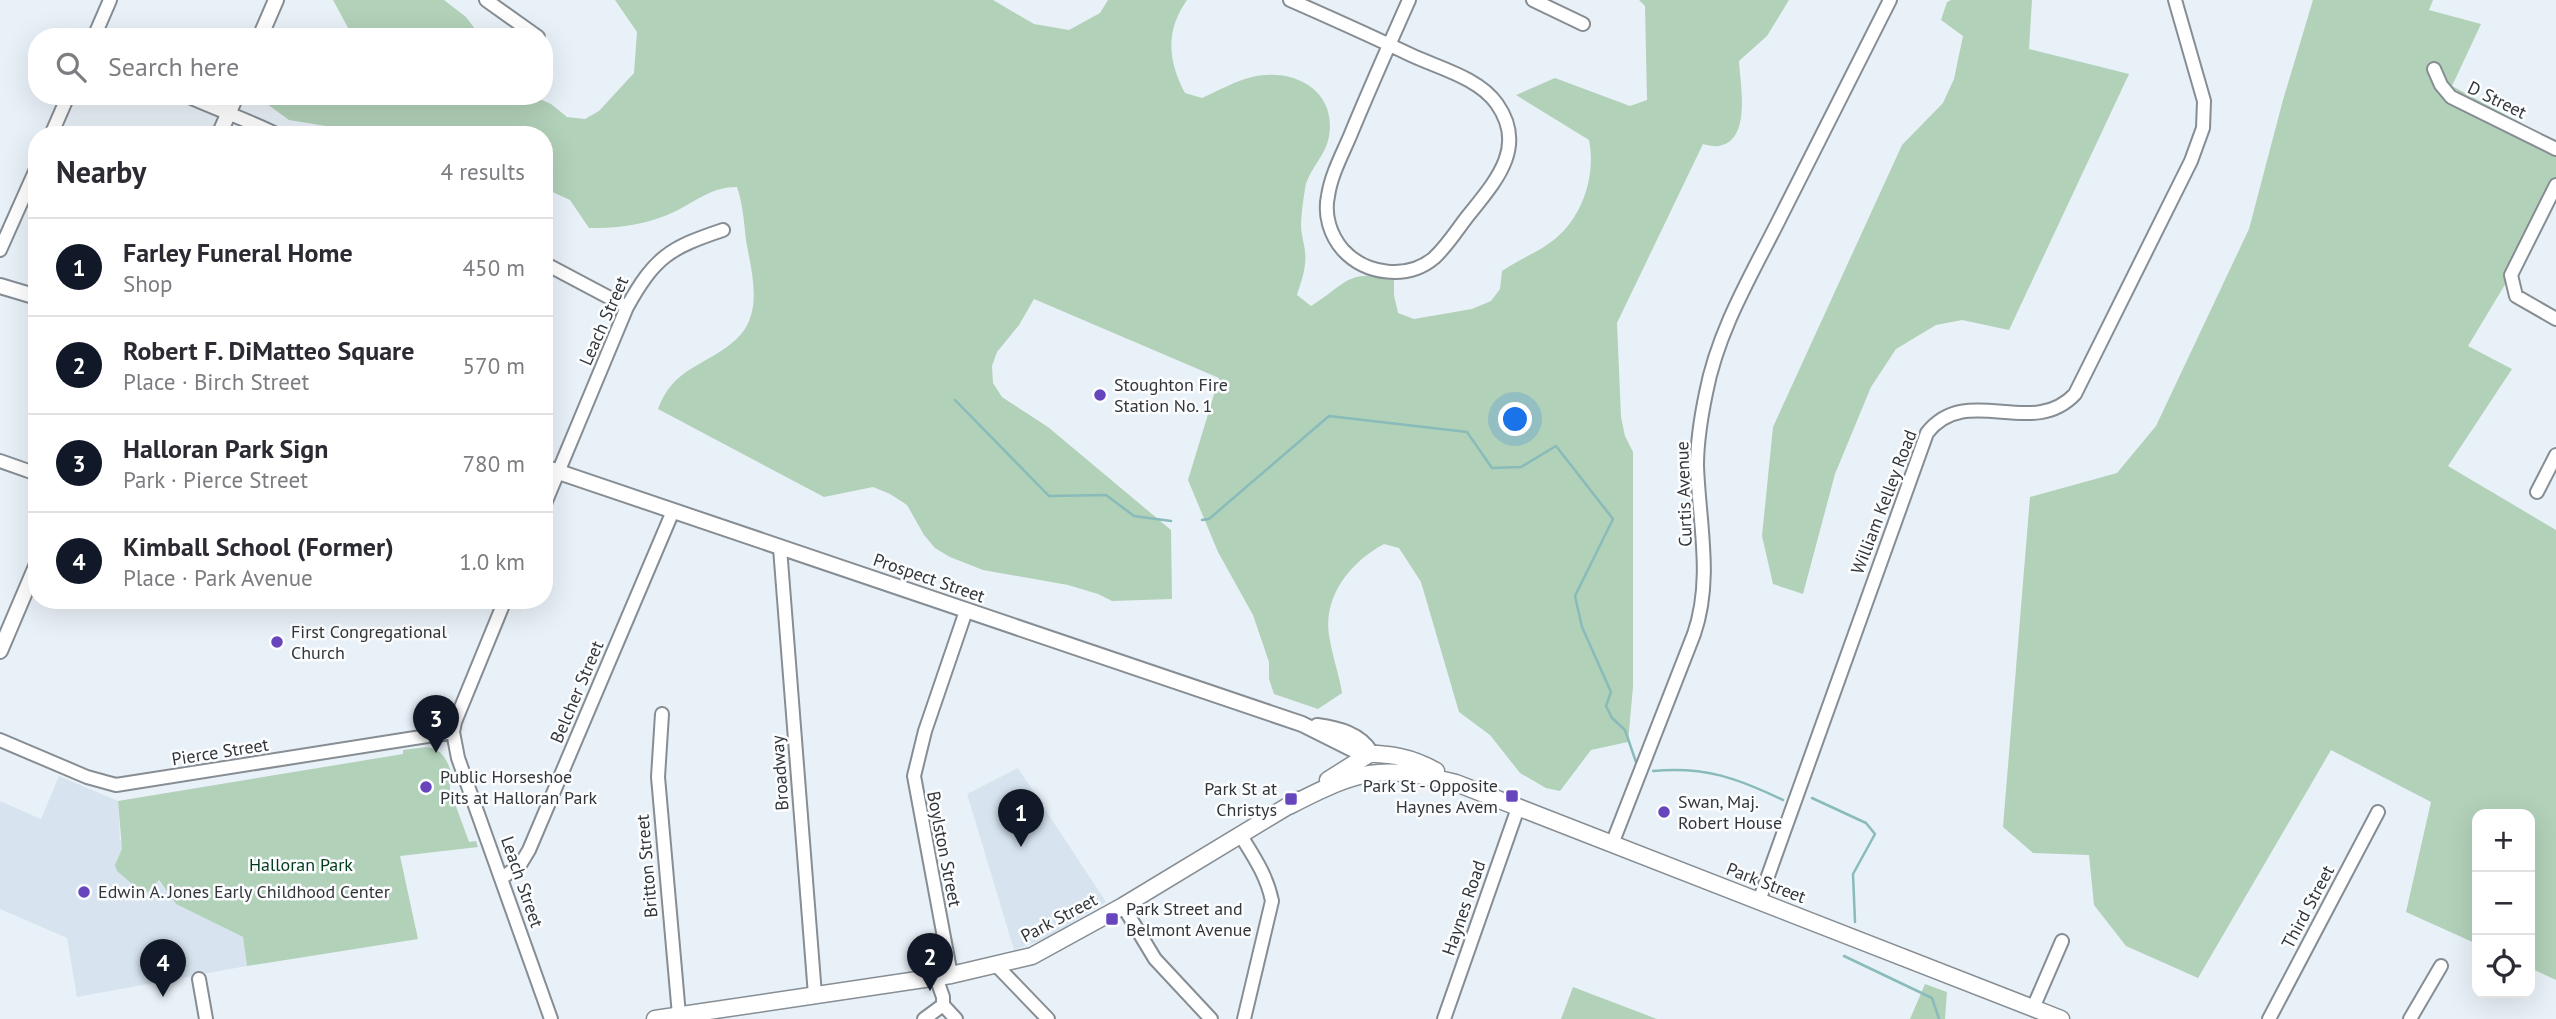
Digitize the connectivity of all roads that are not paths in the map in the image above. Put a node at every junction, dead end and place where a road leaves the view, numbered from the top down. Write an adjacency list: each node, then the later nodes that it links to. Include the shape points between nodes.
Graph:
1 (110, 0): 10 (street)
2 (276, 0): 11 (street)
3 (486, 0): 12 (street)
4 (1290, 0): 13 (street)
5 (1409, 0): 13 (street)
6 (1533, 0): 9 (street)
7 (1890, 0): 55 (street, Curtis Avenue, via 1718,346 1698,445 1702,604)
8 (2175, 0): 57 (street, William Kelley Road, via 2204,101 2203,128 2191,161 2075,394 2065,405 2028,414 1964,410 1942,418 1927,433)
9 (1583, 24)
10 (98, 28)
11 (264, 28)
12 (526, 28)
13 (1388, 44): 13 (street, via 1333,178 1327,208 1331,230 1346,253 1364,266 1391,272 1419,267 1441,251 1499,177 1509,140 1503,114 1482,89)
14 (2434, 69): 22 (street, D Street, via 2451,97)
15 (64, 105): 19 (street)
16 (208, 105): 18 (street)
17 (232, 105): 18 (street)
18 (228, 114): 20 (street); 21 (street)
19 (55, 126)
20 (223, 126)
21 (257, 126)
22 (2556, 149)
23 (2556, 185): 31 (street, via 2511,275 2516,296)
24 (28, 187): 26 (street)
25 (723, 230): 30 (street, Leach Street, via 674,249 659,261 644,276)
26 (0, 250)
27 (553, 268): 30 (street)
28 (0, 286): 29 (street)
29 (28, 294)
30 (627, 307): 34 (street, Leach Street)
31 (2556, 319)
32 (2556, 455): 37 (street)
33 (0, 461): 36 (street)
34 (553, 465)
35 (553, 470): 38 (street, Prospect Street)
36 (28, 471)
37 (2537, 492)
38 (673, 511): 39 (street, Prospect Street); 56 (street, Belcher Street, via 529,850 516,869)
39 (780, 548): 42 (street, Prospect Street); 64 (street, Broadway)
40 (28, 585): 43 (street)
41 (501, 609): 46 (street)
42 (966, 611): 45 (street, Prospect Street); 62 (street, Boylston Street, via 914,776)
43 (0, 651)
44 (662, 714): 67 (street, Britton Street, via 657,777)
45 (1302, 724): 48 (street, Prospect Street, via 1332,739); 48 (street, Prospect Street, via 1361,739)
46 (453, 732): 47 (street, Pierce Street, via 116,785); 56 (street, Leach Street, via 458,758)
47 (0, 740)
48 (1354, 759): 49 (main road); 50 (main road, Park Street, via 1387,753 1424,764); 51 (main road, Park Street)
49 (1375, 771): 50 (main road, Park Street, via 1408,772); 51 (main road, Park Street, via 1325,788)
50 (1456, 783): 52 (main road, Park Street)
51 (1289, 807): 54 (main road, Park Street)
52 (1518, 808): 55 (main road, Park Street); 76 (street, Haynes Road)
53 (2378, 812): 78 (street, Third Street)
54 (1241, 836): 58 (main road, Park Street); 75 (street, via 1262,870 1272,901)
55 (1612, 844): 57 (main road, Park Street)
56 (502, 878): 69 (street, Leach Street)
57 (1759, 901): 66 (main road, Park Street)
58 (1123, 905): 60 (main road, Park Street, via 1041,953); 74 (street, via 1155,958)
59 (2062, 941): 66 (street)
60 (997, 966): 62 (main road, Park Street); 73 (street)
61 (2441, 966): 79 (street)
62 (944, 976): 64 (main road, Park Street); 65 (street, Boylston Street)
63 (199, 979): 68 (street)
64 (815, 995): 67 (main road, Park Street)
65 (943, 1005): 71 (street); 72 (street)
66 (2033, 1008): 77 (main road, Park Street)
67 (679, 1015): 70 (main road, Park Street)
68 (206, 1019)
69 (551, 1019)
70 (655, 1019)
71 (924, 1019)
72 (956, 1019)
73 (1048, 1019)
74 (1211, 1019)
75 (1244, 1019)
76 (1444, 1019)
77 (2061, 1019)
78 (2269, 1019)
79 (2410, 1019)

